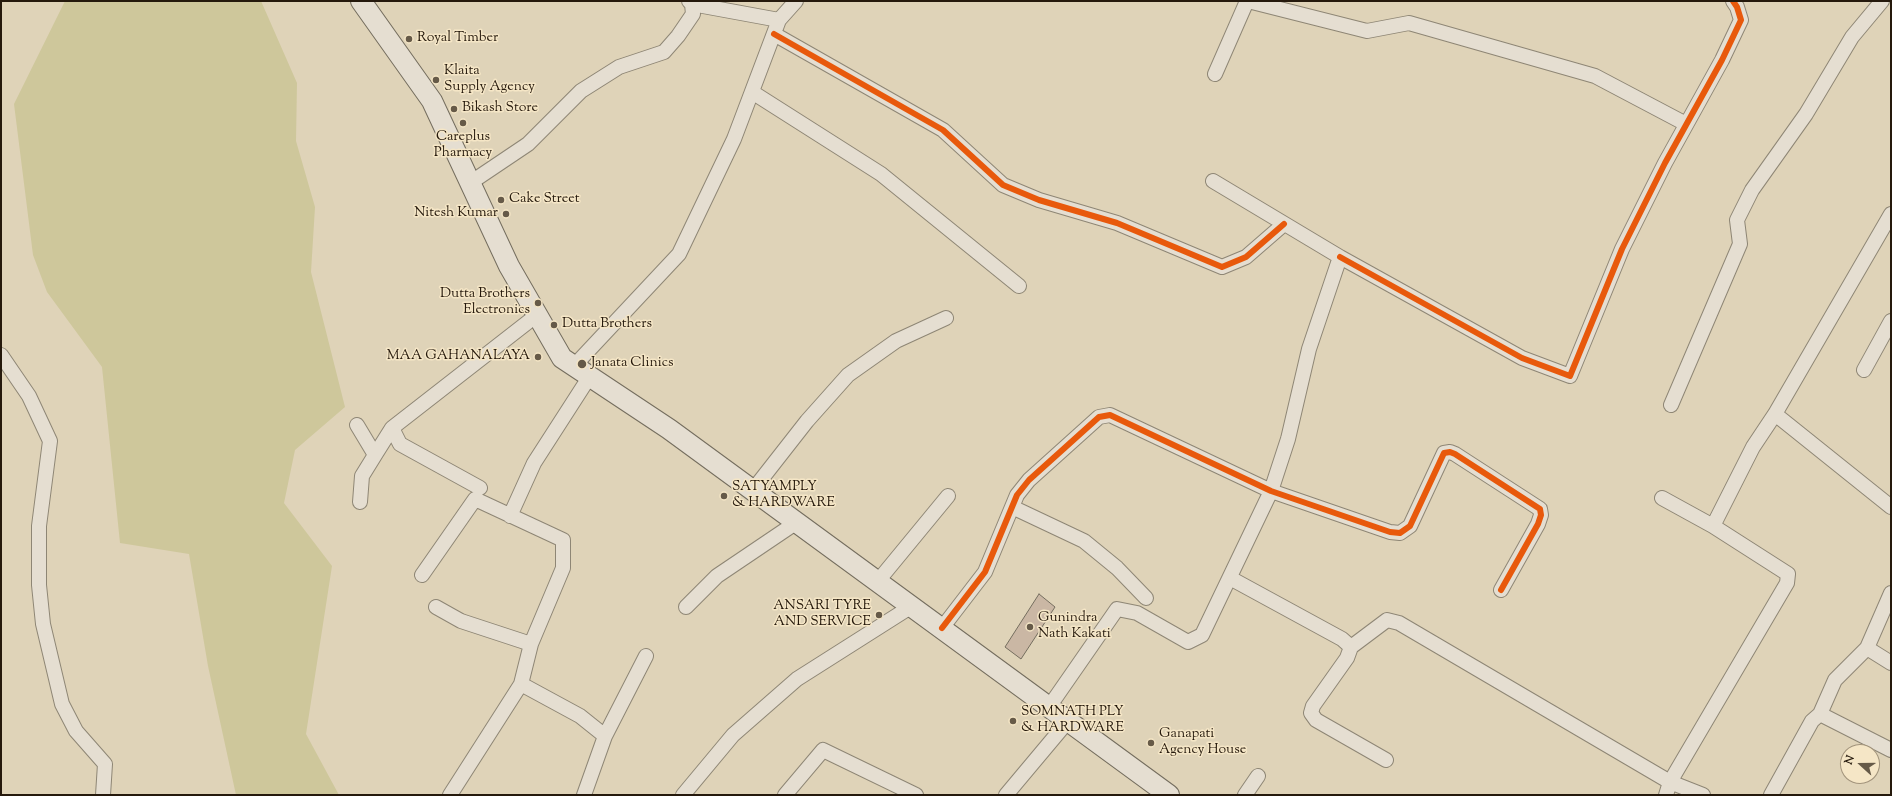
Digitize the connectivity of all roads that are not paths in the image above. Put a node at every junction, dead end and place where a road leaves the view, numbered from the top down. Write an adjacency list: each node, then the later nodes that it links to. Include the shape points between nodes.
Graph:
1 (361, 1): 13 (main road, via 432,101)
2 (796, 1): 7 (street)
3 (1247, 1): 9 (street); 11 (street, via 1367,31 1409,23 1424,27 1595,76)
4 (1733, 1): 11 (street, via 1741,20)
5 (1882, 1): 24 (street, via 1852,37 1806,114 1752,190 1737,220 1740,244)
6 (690, 2): 7 (street); 13 (street, via 693,14 664,52 619,67 581,91 528,144)
7 (779, 20): 8 (street)
8 (774, 34): 10 (street); 15 (street, via 943,130 1003,185 1039,200 1117,223 1222,267 1246,257)
9 (1214, 74)
10 (752, 92): 17 (street, via 881,174); 23 (street, via 734,139 678,254)
11 (1686, 124): 16 (street, via 1622,248 1570,376 1522,358)
12 (1213, 181): 15 (street)
13 (470, 183): 18 (main road, via 508,266)
14 (1891, 214): 25 (street)
15 (1284, 224): 16 (street)
16 (1340, 257): 31 (street, via 1309,349 1288,439)
17 (1019, 286)
18 (537, 315): 23 (main road, via 562,358); 27 (street)
19 (946, 318): 30 (street, via 896,341 848,375 807,421)
20 (1891, 320): 22 (street)
21 (1, 355): 64 (street, via 29,396 50,440 39,526 39,585 43,624 62,704 76,731 105,764)
22 (1864, 370)
23 (582, 371): 30 (main road, via 669,429); 37 (street, via 534,463)
24 (1671, 405)
25 (1774, 414): 36 (street); 39 (street, via 1753,447)
26 (357, 425): 28 (street)
27 (392, 428): 28 (street); 29 (street, via 400,444)
28 (375, 455): 34 (street, via 362,476)
29 (480, 488)
30 (753, 490): 38 (main road)
31 (1271, 491): 35 (street, via 1110,416 1100,417 1029,480 1017,495); 41 (street); 43 (street, via 1390,532 1400,533 1410,526 1444,453 1455,454 1540,509 1538,524)
32 (948, 496): 42 (street)
33 (1662, 498): 39 (street)
34 (360, 502)
35 (1012, 507): 45 (street, via 1084,541); 49 (street, via 985,572)
36 (1891, 507)
37 (510, 516): 40 (street, via 474,499); 50 (street, via 563,540 563,568)
38 (798, 522): 42 (main road); 48 (street, via 717,576)
39 (1713, 526): 63 (street, via 1788,574 1787,583)
40 (422, 575)
41 (1230, 578): 51 (street, via 1342,639); 56 (street, via 1202,635 1188,642 1137,613 1117,609)
42 (878, 581): 46 (main road)
43 (1501, 590)
44 (1891, 593): 52 (street)
45 (1146, 598)
46 (912, 606): 49 (main road); 67 (street, via 797,680 733,735)
47 (436, 607): 50 (street, via 461,621)
48 (686, 607)
49 (942, 628): 56 (main road)
50 (532, 644): 55 (street)
51 (1351, 647): 61 (street, via 1347,658 1313,706 1311,713 1316,720); 63 (street, via 1387,620 1399,623)
52 (1867, 648): 54 (street); 57 (street, via 1835,680)
53 (646, 656): 59 (street)
54 (1891, 663)
55 (521, 684): 59 (street, via 580,716); 65 (street)
56 (1049, 707): 58 (main road)
57 (1820, 714): 60 (street); 74 (street, via 1812,721)
58 (1068, 721): 70 (street); 71 (main road)
59 (605, 736): 66 (street)
60 (1891, 750)
61 (1386, 760)
62 (1258, 776): 72 (street)
63 (1668, 788): 73 (street)
64 (103, 795)
65 (450, 795)
66 (584, 795)
67 (683, 795)
68 (785, 795): 69 (street, via 823,750)
69 (916, 795)
70 (1006, 795)
71 (1169, 795)
72 (1245, 795)
73 (1703, 795)
74 (1771, 795)

